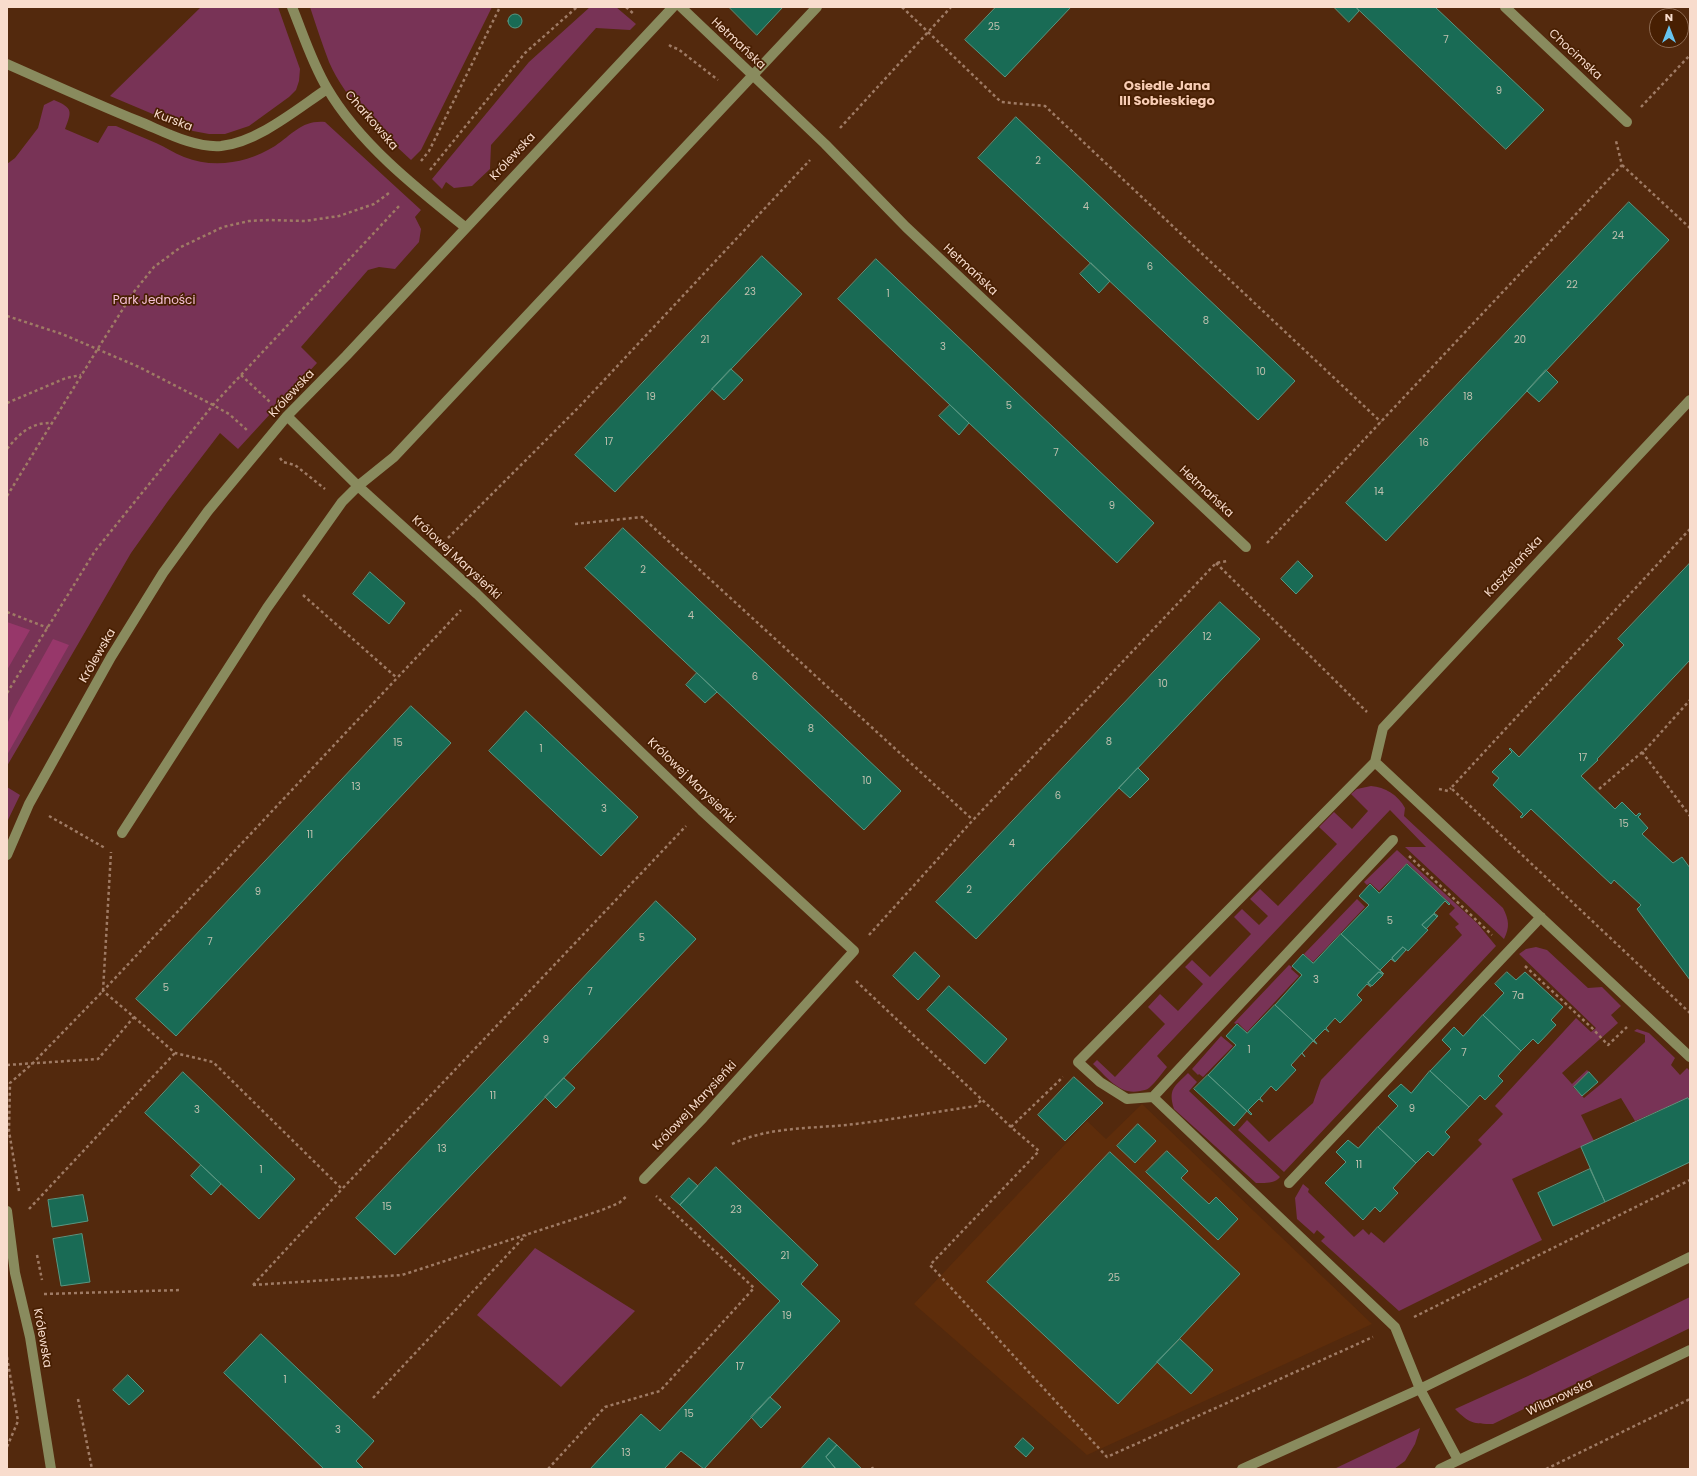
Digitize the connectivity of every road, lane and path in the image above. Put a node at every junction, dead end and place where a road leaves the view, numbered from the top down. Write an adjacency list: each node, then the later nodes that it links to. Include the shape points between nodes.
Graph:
1 (292, 7): 16 (street, Charkowska)
2 (500, 7): 21 (path, via 429,151)
3 (577, 7): 22 (path, via 525,53)
4 (626, 7): 11 (path)
5 (673, 7): 11 (street, Królewska)
6 (681, 7): 15 (street, Hetmańska)
7 (817, 7): 15 (street)
8 (902, 7): 12 (path)
9 (951, 7): 12 (path)
10 (1505, 7): 18 (street, Chocimska)
11 (651, 30): 17 (path); 23 (street, Królewska)
12 (927, 32): 19 (path); 33 (path, via 1002,102 1045,106)
13 (1690, 55): 18 (path)
14 (7, 64): 16 (street, Kurska, via 118,113 201,145 221,146 247,139 277,123)
15 (752, 75): 17 (street); 19 (street, Hetmańska)
16 (327, 89): 21 (street, Charkowska, via 373,147)
17 (735, 93): 37 (street, via 394,457)
18 (1627, 122): 20 (path, via 1615,134)
19 (825, 144): 43 (street, Hetmańska, via 906,227); 44 (path, via 579,407)
20 (1622, 165): 24 (path); 33 (path)
21 (407, 178): 22 (street, Charkowska); 26 (path, via 374,204 358,210 323,219 269,220 230,225 181,247 154,267 133,293)
22 (417, 187): 23 (street, Charkowska); 28 (path)
23 (466, 227): 32 (street, Królewska)
24 (1690, 228)
25 (7, 316): 26 (path, via 62,334)
26 (97, 350): 27 (path); 31 (path, via 139,367)
27 (81, 375): 30 (path, via 66,378); 34 (path)
28 (241, 375): 31 (path); 32 (path)
29 (1690, 400): 54 (street, Kasztelańska)
30 (7, 403)
31 (214, 405): 35 (path, via 229,414); 50 (path, via 95,551)
32 (287, 416): 35 (street, Królewska); 37 (street, Królowej Marysieńki)
33 (1381, 422): 42 (path)
34 (53, 423): 36 (path, via 41,422 30,427); 38 (path)
35 (264, 444): 39 (path, via 283,462 295,465); 58 (street, Królewska, via 208,511 163,573 111,657)
36 (7, 449)
37 (358, 486): 39 (street); 44 (street, Królowej Marysieńki)
38 (7, 496)
39 (342, 502): 47 (street)
40 (575, 524): 61 (path, via 642,516)
41 (1690, 529): 69 (path, via 1451,788)
42 (1265, 545)
43 (1246, 548)
44 (433, 554): 48 (street, Królowej Marysieńki)
45 (1231, 560): 46 (path)
46 (1216, 563): 54 (path); 61 (path)
47 (286, 581): 51 (path); 62 (street)
48 (477, 594): 51 (path); 59 (street, Królowej Marysieńki)
49 (7, 612): 50 (path)
50 (48, 628): 52 (path)
51 (397, 678): 68 (path)
52 (7, 693)
53 (1690, 700): 55 (path)
54 (1383, 728): 56 (street, Kasztelańska)
55 (1642, 752): 57 (path); 60 (path)
56 (1375, 762): 65 (street); 73 (street)
57 (1599, 789)
58 (30, 804): 64 (street, Królewska); 68 (path, via 111,852)
59 (701, 810): 66 (street, Królowej Marysieńki); 83 (path)
60 (1690, 816)
61 (973, 820): 66 (path)
62 (122, 833)
63 (1393, 840): 76 (street)
64 (7, 855)
65 (1541, 917): 72 (street); 82 (street)
66 (854, 951): 67 (street, Królowej Marysieńki)
67 (840, 966): 77 (path); 81 (street, Królowej Marysieńki)
68 (103, 990): 70 (path); 74 (path)
69 (1690, 1013)
70 (134, 1017): 71 (path); 74 (path, via 98,1060)
71 (175, 1054): 83 (path, via 214,1062); 86 (path)
72 (1690, 1057)
73 (1078, 1062): 76 (street, via 1100,1082 1127,1098); 78 (path)
74 (32, 1064): 75 (path); 84 (path, via 10,1083 9,1131)
75 (7, 1065)
76 (1153, 1097): 96 (street)
77 (982, 1099): 78 (path); 79 (path, via 976,1106 855,1124 783,1130)
78 (1011, 1127): 96 (path, via 1039,1151 930,1265 1107,1457)
79 (732, 1144)
80 (1690, 1180): 96 (path)
81 (643, 1181): 89 (path, via 619,1203); 107 (path, via 754,1288 660,1391 605,1408)
82 (1289, 1183)
83 (342, 1189): 89 (path, via 253,1285 402,1275)
84 (21, 1196)
85 (24, 1204): 86 (path)
86 (29, 1208): 88 (path)
87 (7, 1211): 90 (street, Królewska)
88 (30, 1216)
89 (526, 1235): 100 (path)
90 (9, 1237): 95 (street, Królewska)
91 (36, 1247): 94 (path)
92 (1690, 1257): 99 (street)
93 (181, 1290): 94 (path)
94 (44, 1294): 95 (path)
95 (21, 1297): 105 (street, Królewska)
96 (1395, 1327): 99 (street)
97 (1690, 1350): 104 (street, Wilanowska)
98 (7, 1357): 103 (path, via 18,1420)
99 (1420, 1389): 104 (street); 108 (street)
100 (373, 1398)
101 (78, 1399): 106 (path)
102 (1690, 1399): 110 (path)
103 (7, 1447)
104 (1458, 1460): 109 (street, Wilanowska)
105 (51, 1469)
106 (92, 1469)
107 (548, 1469)
108 (1242, 1469)
109 (1440, 1469)
110 (1546, 1469)

